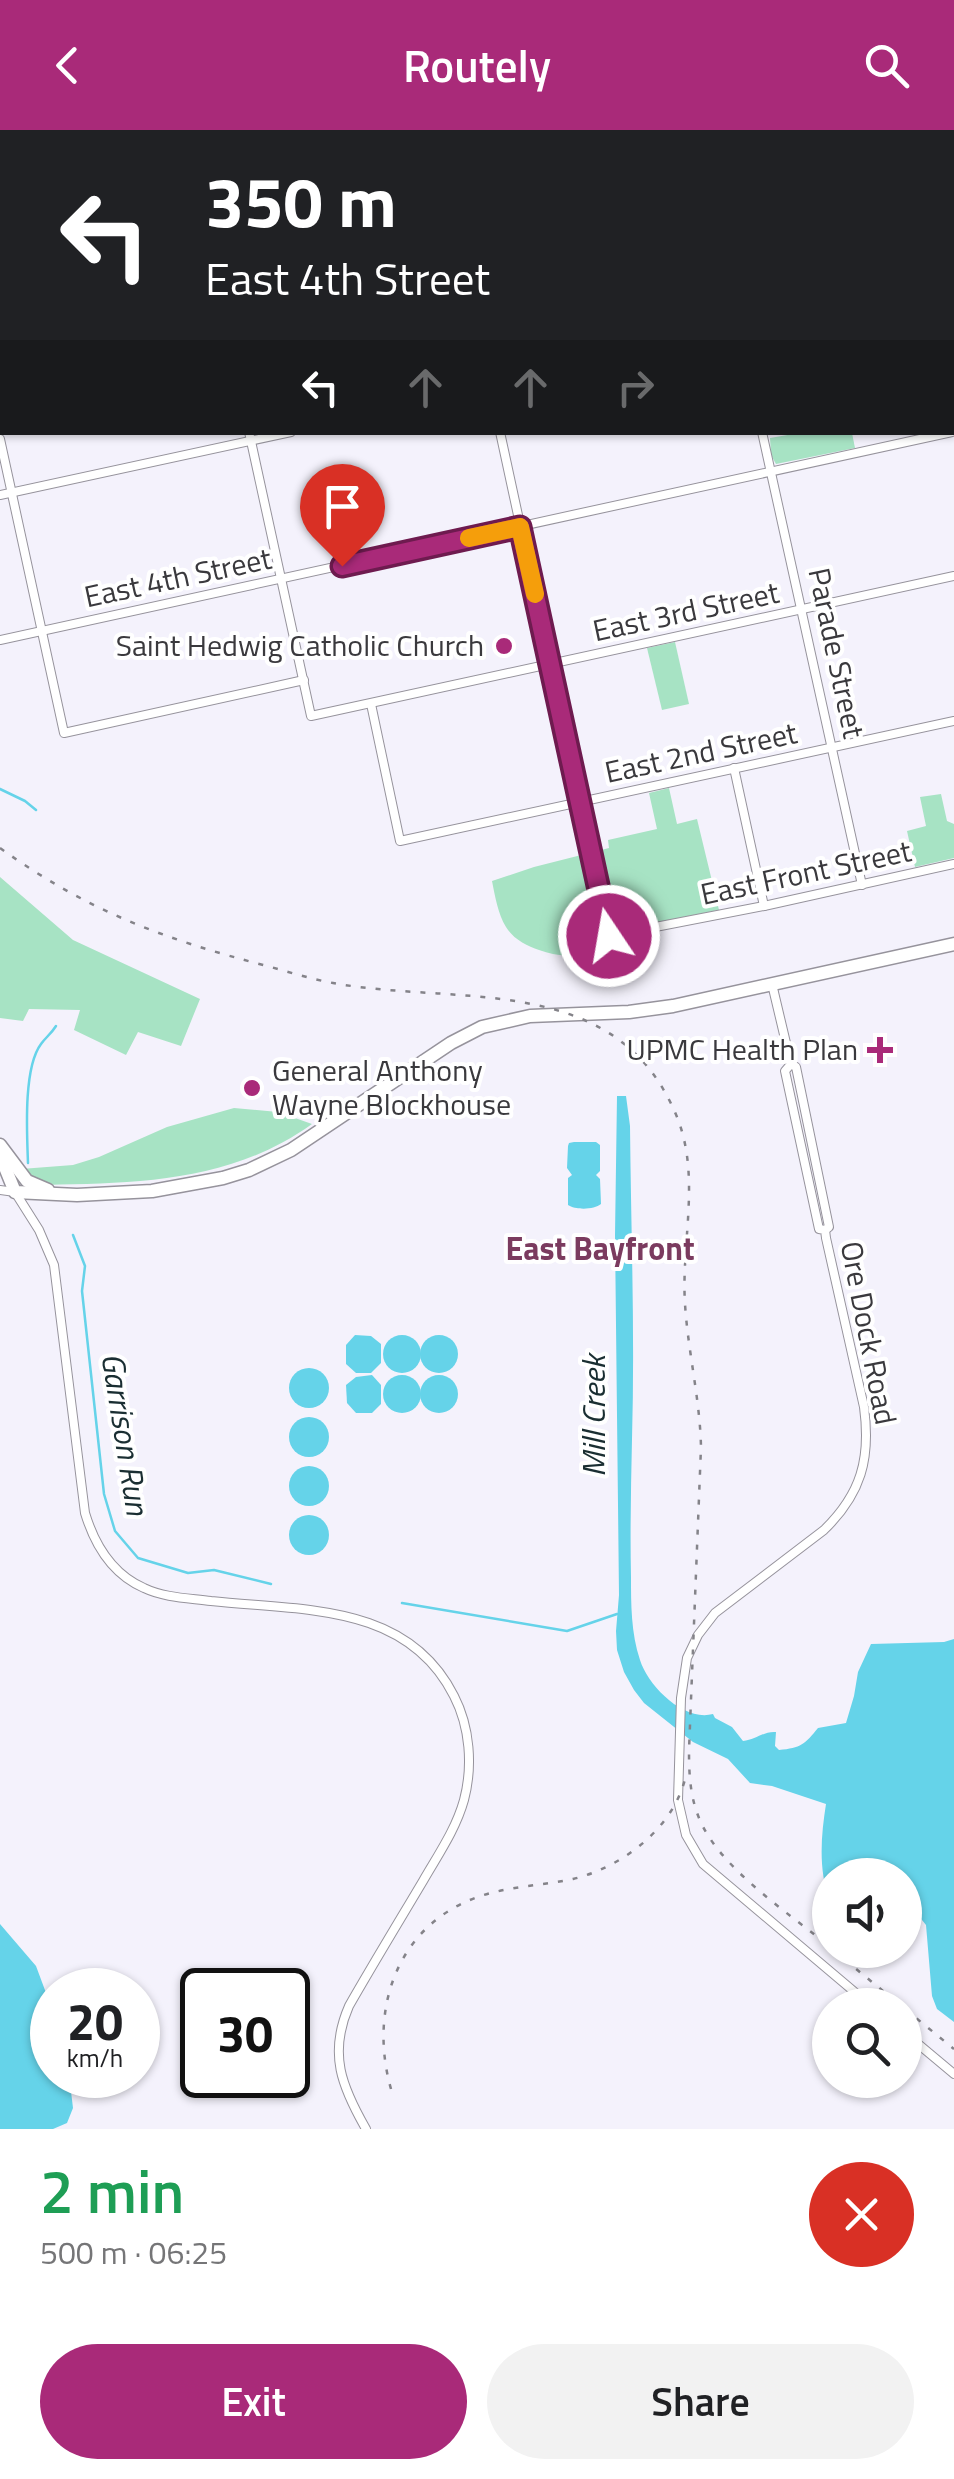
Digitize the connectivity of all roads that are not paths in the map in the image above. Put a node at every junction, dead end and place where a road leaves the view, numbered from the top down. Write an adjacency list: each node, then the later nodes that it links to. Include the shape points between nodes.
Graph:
1 (501, 435): 9 (street)
2 (763, 435): 6 (street, Parade Street)
3 (939, 435): 6 (street, East 4th Street)
4 (250, 437): 7 (street); 11 (street)
5 (0, 438): 7 (street)
6 (771, 472): 9 (street, East 4th Street); 12 (street, Parade Street)
7 (12, 492): 8 (street); 13 (street)
8 (0, 495)
9 (520, 527): 11 (street, East 4th Street); 15 (street)
10 (954, 576): 12 (street, East 3rd Street)
11 (281, 580): 13 (street, East 4th Street); 16 (street)
12 (802, 609): 15 (street, East 3rd Street); 19 (street, Parade Street)
13 (42, 631): 14 (street, East 4th Street); 16 (street, via 64,733)
14 (0, 640)
15 (550, 664): 17 (street, East 3rd Street); 21 (street)
16 (304, 680): 17 (street, East 3rd Street, via 310,716)
17 (371, 704): 21 (street, East 2nd Street, via 400,841)
18 (954, 721): 19 (street, East 2nd Street)
19 (831, 748): 20 (street, East 2nd Street); 23 (street, Parade Street)
20 (734, 768): 21 (street, East 2nd Street); 24 (street)
21 (580, 802): 24 (street, East Front Street, via 609,936)
22 (954, 864): 23 (street, East Front Street)
23 (862, 884): 24 (street, East Front Street)
24 (764, 906)
25 (954, 944): 26 (highway)
26 (772, 984): 31 (highway, via 650,1010 498,1022 451,1043 311,1138 248,1170 163,1190); 32 (street, Ore Dock Road, via 830,1227 825,1230 864,1407 864,1468 838,1517 704,1626 682,1678 679,1809 698,1857)
27 (0, 1145): 31 (highway, via 26,1180)
28 (0, 1155): 30 (highway)
29 (0, 1190): 30 (street)
30 (15, 1192): 31 (highway); 35 (street, via 54,1266 83,1501 105,1557 126,1578 162,1594 372,1622 425,1656 460,1710 469,1762 460,1810 341,2031 340,2074)
31 (65, 1195)
32 (850, 1988)
33 (922, 2048): 34 (street)
34 (954, 2074)
35 (366, 2129)

